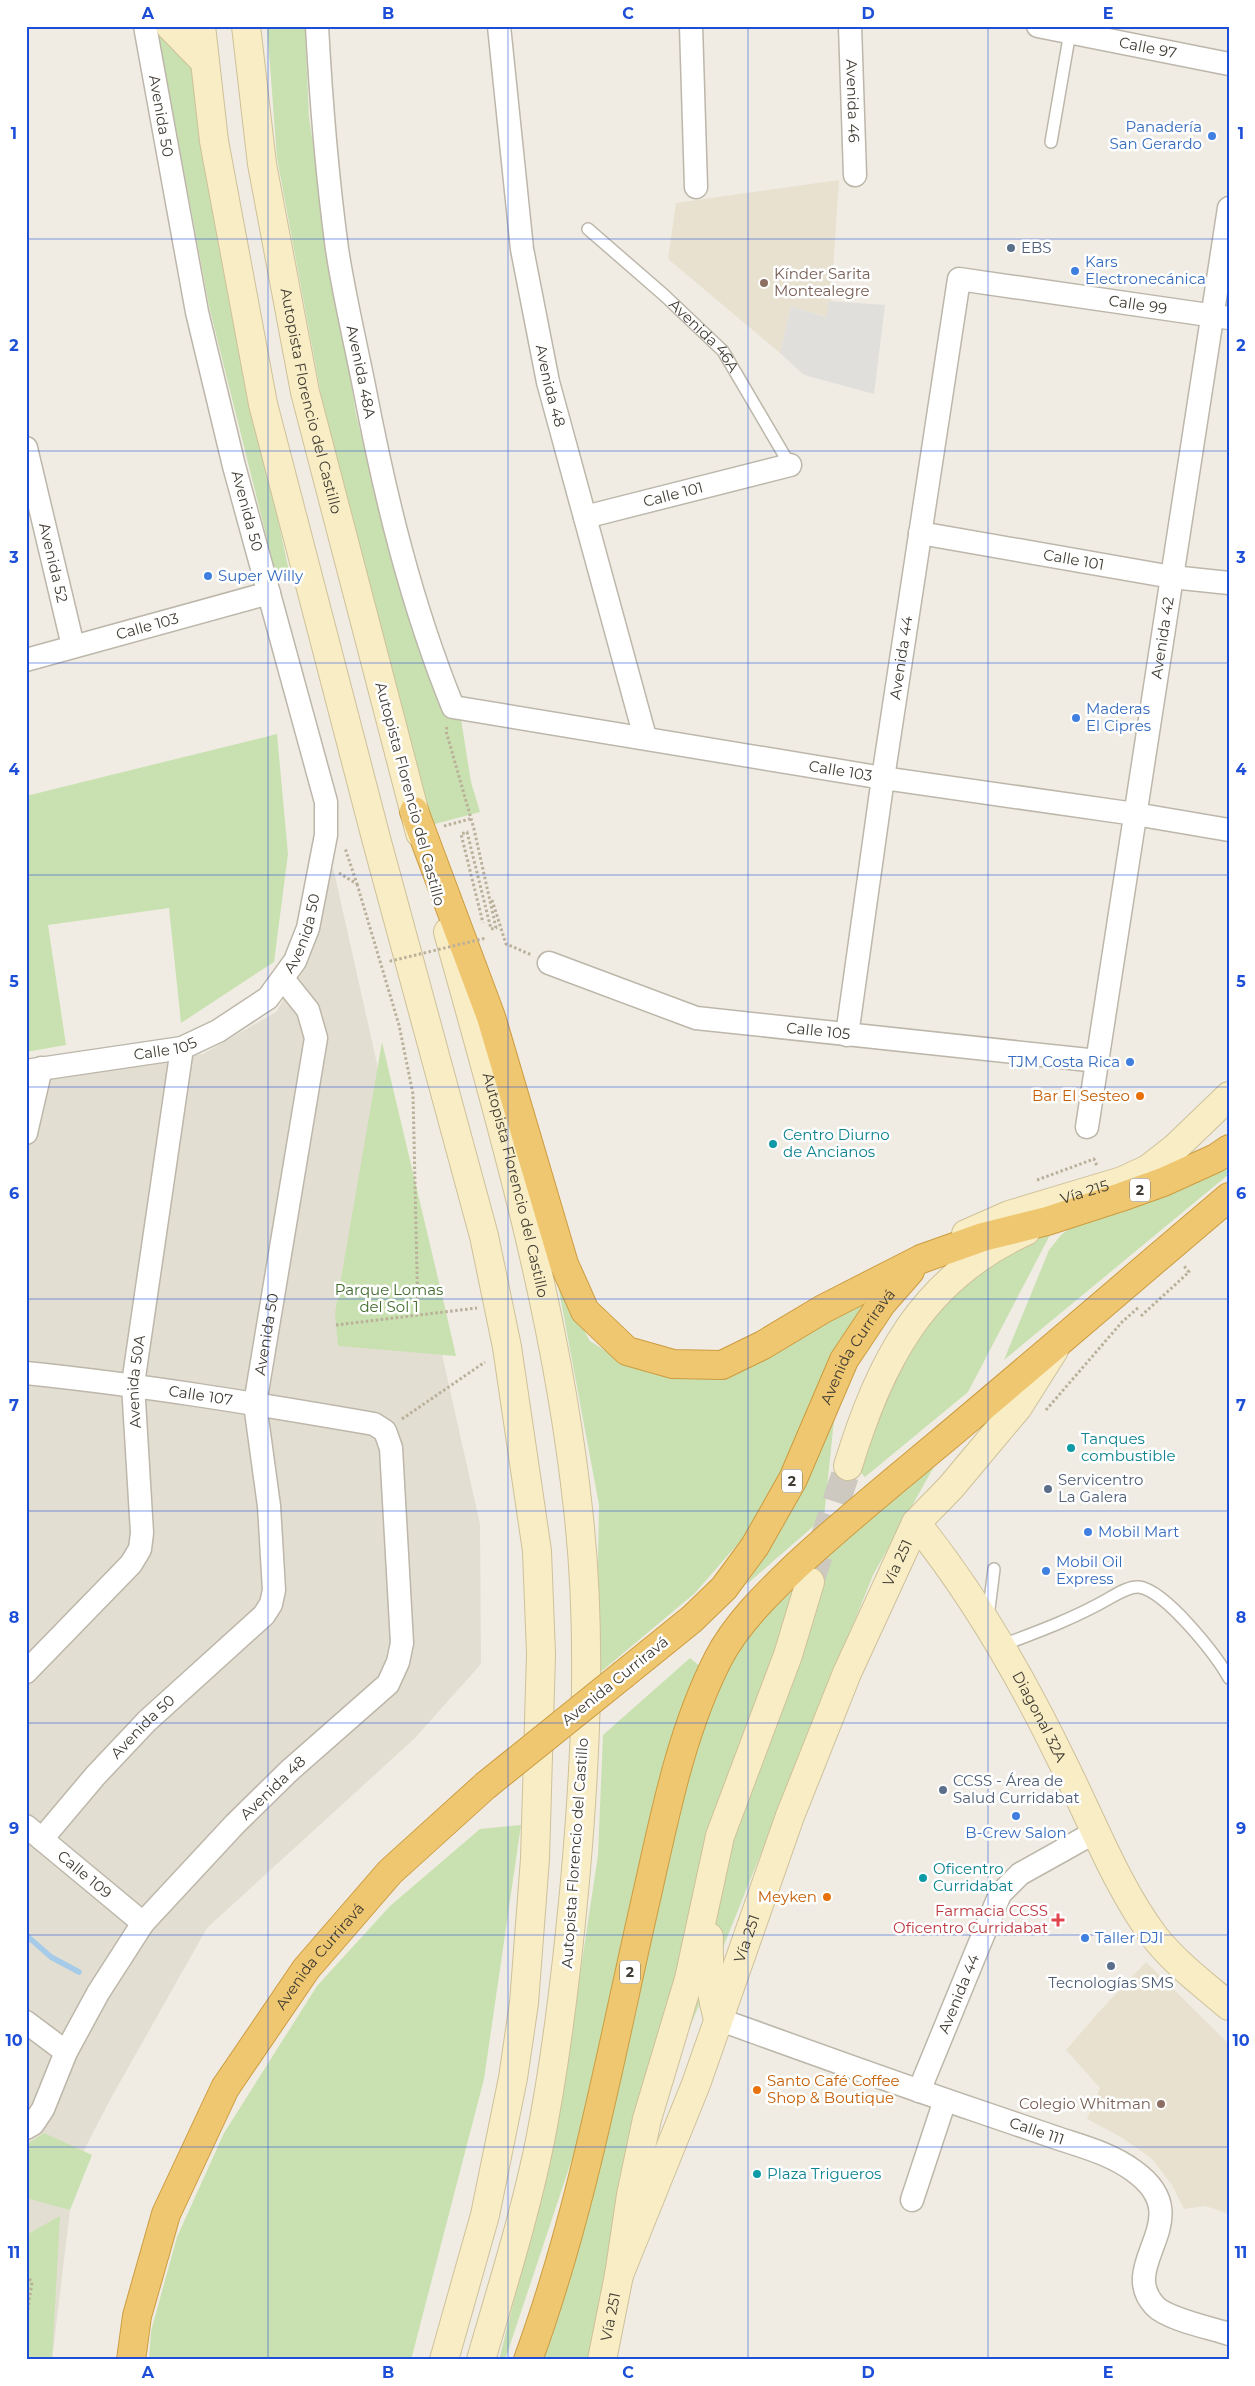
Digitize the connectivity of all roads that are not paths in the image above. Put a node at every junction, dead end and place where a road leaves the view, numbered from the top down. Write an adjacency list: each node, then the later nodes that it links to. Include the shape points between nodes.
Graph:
1 (144, 26): 27 (street, Avenida 50, via 197,312 234,466)
2 (170, 26): 12 (main road)
3 (201, 26): 12 (main road)
4 (246, 26): 33 (main road, Autopista Florencio del Castillo, via 262,164 304,392)
5 (318, 26): 30 (street, Avenida 48A, via 322,118 337,250 372,428 401,557 434,660)
6 (500, 26): 23 (street, Avenida 48, via 522,249 548,382)
7 (691, 26): 16 (street)
8 (850, 26): 15 (street, Avenida 46)
9 (1038, 26): 10 (street, Calle 97)
10 (1070, 32): 11 (street, Calle 97); 14 (lane)
11 (1118, 34): 13 (street, Calle 97)
12 (205, 62): 77 (main road, via 214,142 263,404 376,842 484,1236 507,1347 538,1551 541,1654 535,1859 524,2003 514,2078 484,2215)
13 (1229, 64)
14 (1051, 142)
15 (855, 175)
16 (696, 187)
17 (1229, 208): 20 (street, Avenida 42)
18 (588, 229): 22 (lane, Avenida 46A, via 723,351)
19 (959, 279): 20 (street, Calle 99); 24 (street, Avenida 44)
20 (1221, 317): 25 (street, Avenida 42)
21 (26, 448): 28 (street, Avenida 52)
22 (790, 465): 23 (street, Calle 101)
23 (585, 517): 31 (street, Avenida 48)
24 (920, 533): 25 (street, Calle 101); 32 (street, Avenida 44)
25 (1172, 577): 26 (street, Calle 101); 34 (street, Avenida 42)
26 (1229, 583)
27 (270, 593): 28 (street, Calle 103); 37 (street, Avenida 50, via 326,802 323,853 308,928)
28 (73, 646): 29 (street, Calle 103)
29 (26, 660)
30 (453, 707): 31 (street, Calle 103)
31 (645, 737): 32 (street, Calle 103)
32 (883, 778): 34 (street, Calle 103); 38 (street, Avenida 44)
33 (414, 811): 48 (highway, via 491,1017 564,1264 585,1311 606,1333 627,1351 673,1364 722,1365); 78 (main road, Autopista Florencio del Castillo, via 501,1120 533,1248 561,1384 578,1510 587,1651 580,1822 563,2005 540,2144)
34 (1135, 814): 35 (street, Calle 103); 40 (street, Avenida 42)
35 (1229, 830)
36 (549, 963): 38 (street, Calle 105, via 696,1018)
37 (284, 980): 39 (street, Calle 105, via 251,1011); 52 (street, Avenida 50, via 308,1010 316,1038)
38 (847, 1036): 40 (street, Calle 105)
39 (182, 1048): 41 (street, Calle 105); 51 (street, Avenida 50A)
40 (1098, 1061): 43 (street, Avenida 42)
41 (34, 1069): 44 (street)
42 (1229, 1096): 48 (main road, Vía 215, via 1148,1169 1122,1181 1009,1215)
43 (1087, 1127)
44 (26, 1133)
45 (1229, 1150): 47 (highway, Avenida Curriravá / 2, via 1163,1182)
46 (1229, 1197): 49 (highway)
47 (1047, 1221): 48 (highway, Avenida Curriravá / 2, via 983,1237); 54 (main road, via 985,1253 931,1298 910,1324 882,1371)
48 (921, 1259): 76 (highway, Avenida Curriravá / 2, bridge, via 882,1303 844,1360 793,1479 755,1546 724,1588 692,1619 486,1786 390,1872 306,1969 225,2088 166,2214 137,2316)
49 (1060, 1341): 55 (main road, Vía 251, via 1018,1407); 79 (highway, 2, via 832,1533 763,1599 719,1657 690,1721 664,1819 578,2200)
50 (26, 1373): 51 (street, Calle 107)
51 (133, 1384): 52 (street, Calle 107); 59 (street, Avenida 50A, via 142,1533 140,1548 132,1564)
52 (256, 1404): 53 (street, Calle 107); 62 (street, Avenida 50, via 269,1506 274,1590 271,1604 264,1615 147,1721)
53 (379, 1427): 64 (street, Avenida 48, via 391,1448 402,1643 388,1684 289,1771)
54 (848, 1466)
55 (916, 1523): 58 (main road, Diagonal 32A, via 938,1550); 66 (main road, Vía 251, via 843,1682 790,1816)
56 (994, 1569): 58 (lane)
57 (810, 1582): 63 (main road, Vía 251, via 788,1655 720,1836)
58 (993, 1636): 60 (lane, via 1073,1618 1122,1591 1138,1587 1154,1593 1178,1615 1203,1640); 61 (main road, Diagonal 32A, via 1039,1713)
59 (26, 1672)
60 (1229, 1678)
61 (1096, 1831): 65 (main road, Diagonal 32A, via 1128,1895 1154,1936); 69 (street, Avenida 44, via 1020,1874 1000,1894)
62 (34, 1833): 64 (street, Calle 109)
63 (710, 1878): 66 (main road, via 708,1968); 71 (main road, Vía 251, via 688,1979)
64 (142, 1924): 68 (street, Avenida 48, via 98,1993)
65 (1229, 2006)
66 (718, 2020): 69 (street, Calle 111); 71 (main road, via 704,2027 685,2044); 74 (main road, Vía 251, via 696,2084)
67 (26, 2022): 68 (street)
68 (66, 2052): 72 (street, Avenida 48, via 43,2109 33,2124)
69 (919, 2091): 70 (street, Calle 111)
70 (946, 2100): 73 (street); 75 (street, Calle 111, via 1100,2152 1134,2171 1149,2186 1159,2204 1161,2222 1143,2270 1145,2291 1155,2307 1170,2315)
71 (647, 2119): 74 (main road, Vía 251)
72 (26, 2128)
73 (912, 2200)
74 (619, 2275): 80 (main road, Vía 251)
75 (1229, 2334)
76 (131, 2360)
77 (444, 2360)
78 (481, 2360)
79 (528, 2360)
80 (602, 2360)

